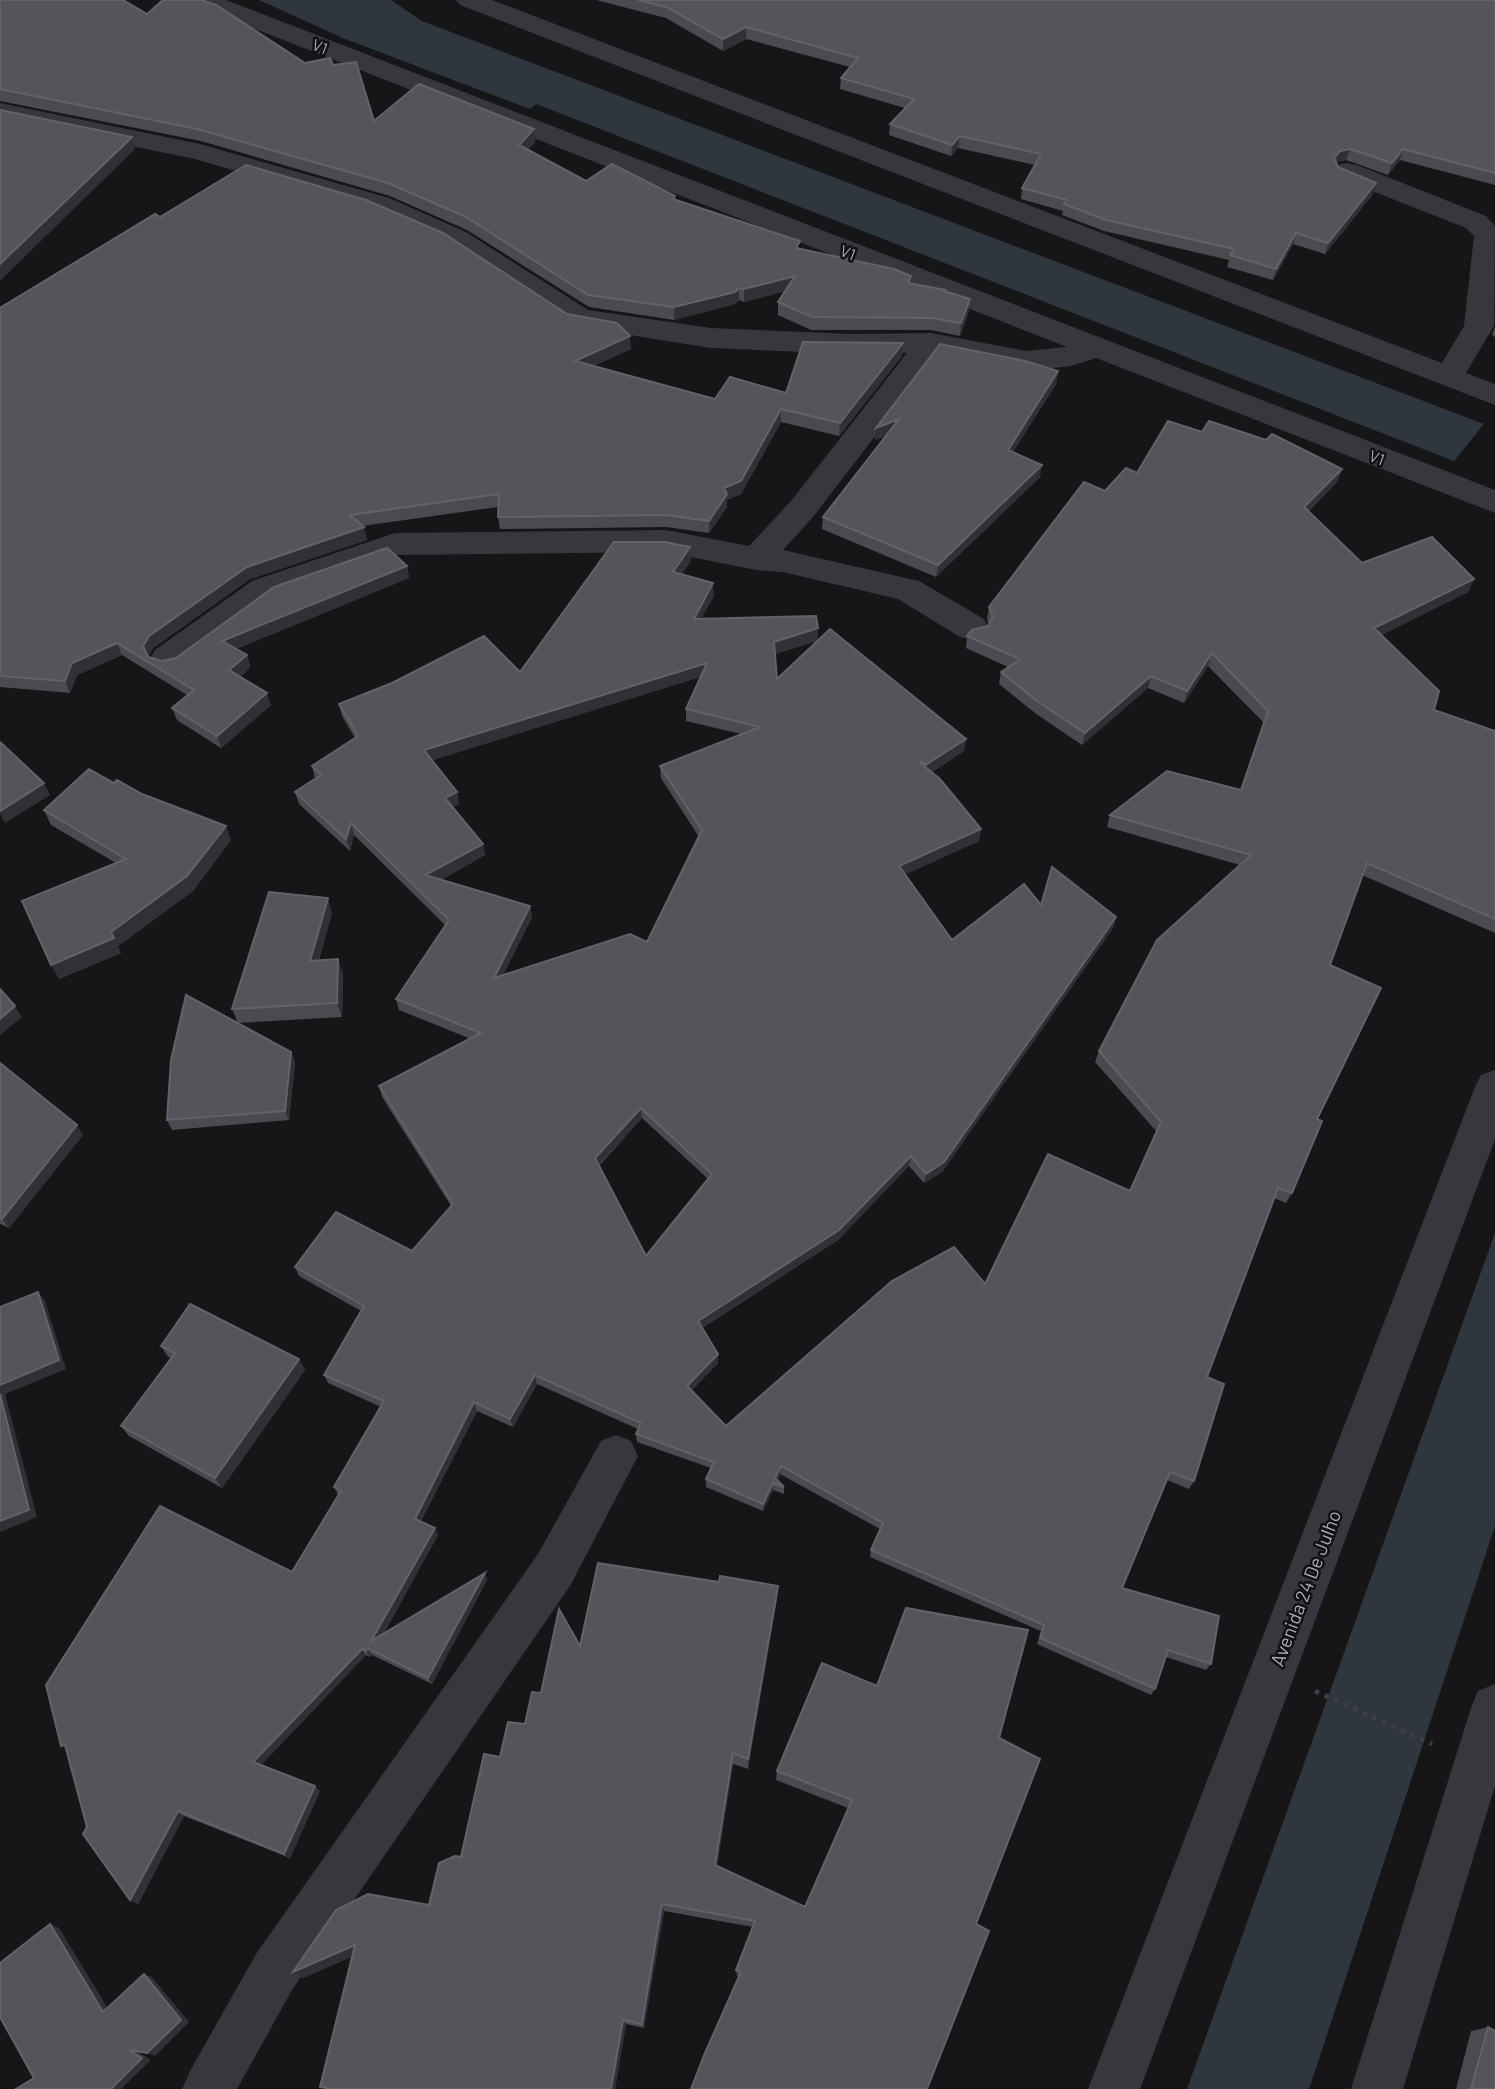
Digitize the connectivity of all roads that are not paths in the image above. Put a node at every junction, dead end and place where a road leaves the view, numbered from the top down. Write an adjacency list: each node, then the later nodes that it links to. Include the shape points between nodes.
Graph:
1 (203, 0): 6 (street, V1)
2 (468, 0): 7 (street)
3 (0, 111): 5 (street, via 200,152 379,204 456,238 580,318 712,338)
4 (1347, 171): 7 (street, via 1476,222 1488,235 1479,326)
5 (930, 343): 6 (street, via 1026,361); 10 (street, via 802,509)
6 (1095, 348): 9 (street, V1)
7 (1448, 377): 8 (street)
8 (1495, 395)
9 (1495, 502)
10 (756, 559): 11 (street, via 908,589); 12 (street, via 666,541 395,544 264,589)
11 (972, 628)
12 (167, 659)
13 (1495, 1087): 17 (street, Avenida 24 De Julho)
14 (616, 1456): 16 (street, via 554,1570 274,1972)
15 (1495, 1708): 18 (street)
16 (208, 2089)
17 (1114, 2089)
18 (1377, 2089)

